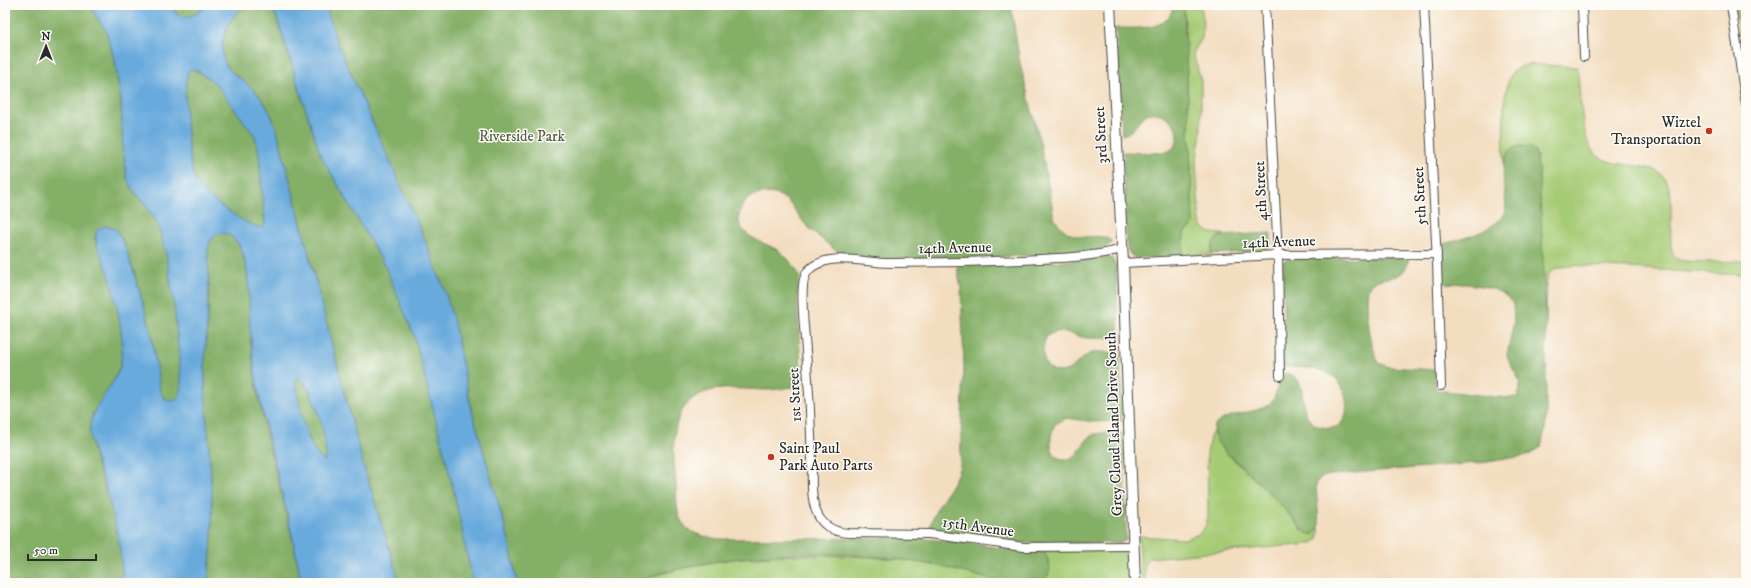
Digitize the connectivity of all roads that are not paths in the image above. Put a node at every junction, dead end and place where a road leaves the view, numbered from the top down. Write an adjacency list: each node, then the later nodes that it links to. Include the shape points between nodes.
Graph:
1 (1110, 5): 8 (street, 3rd Street)
2 (1265, 5): 10 (street, 4th Street)
3 (1424, 5): 9 (street, 5th Street)
4 (1582, 5): 6 (street)
5 (1731, 5): 7 (street)
6 (1584, 57)
7 (1746, 105)
8 (1122, 249): 11 (street, 3rd Street); 12 (street, 14th Avenue, via 1081,257 986,261 874,263 837,259)
9 (1437, 254): 10 (street, 14th Avenue); 14 (street, 5th Street)
10 (1278, 255): 11 (street, 14th Avenue); 13 (street, 4th Street)
11 (1123, 263): 16 (street, Grey Cloud Island Drive South)
12 (812, 267): 15 (street, 1st Street, via 804,279 803,305 813,496)
13 (1280, 376)
14 (1441, 386)
15 (822, 522): 16 (street, 15th Avenue, via 830,529 844,533 929,534 1012,546)
16 (1134, 546): 17 (street, Grey Cloud Island Drive South)
17 (1135, 583)

